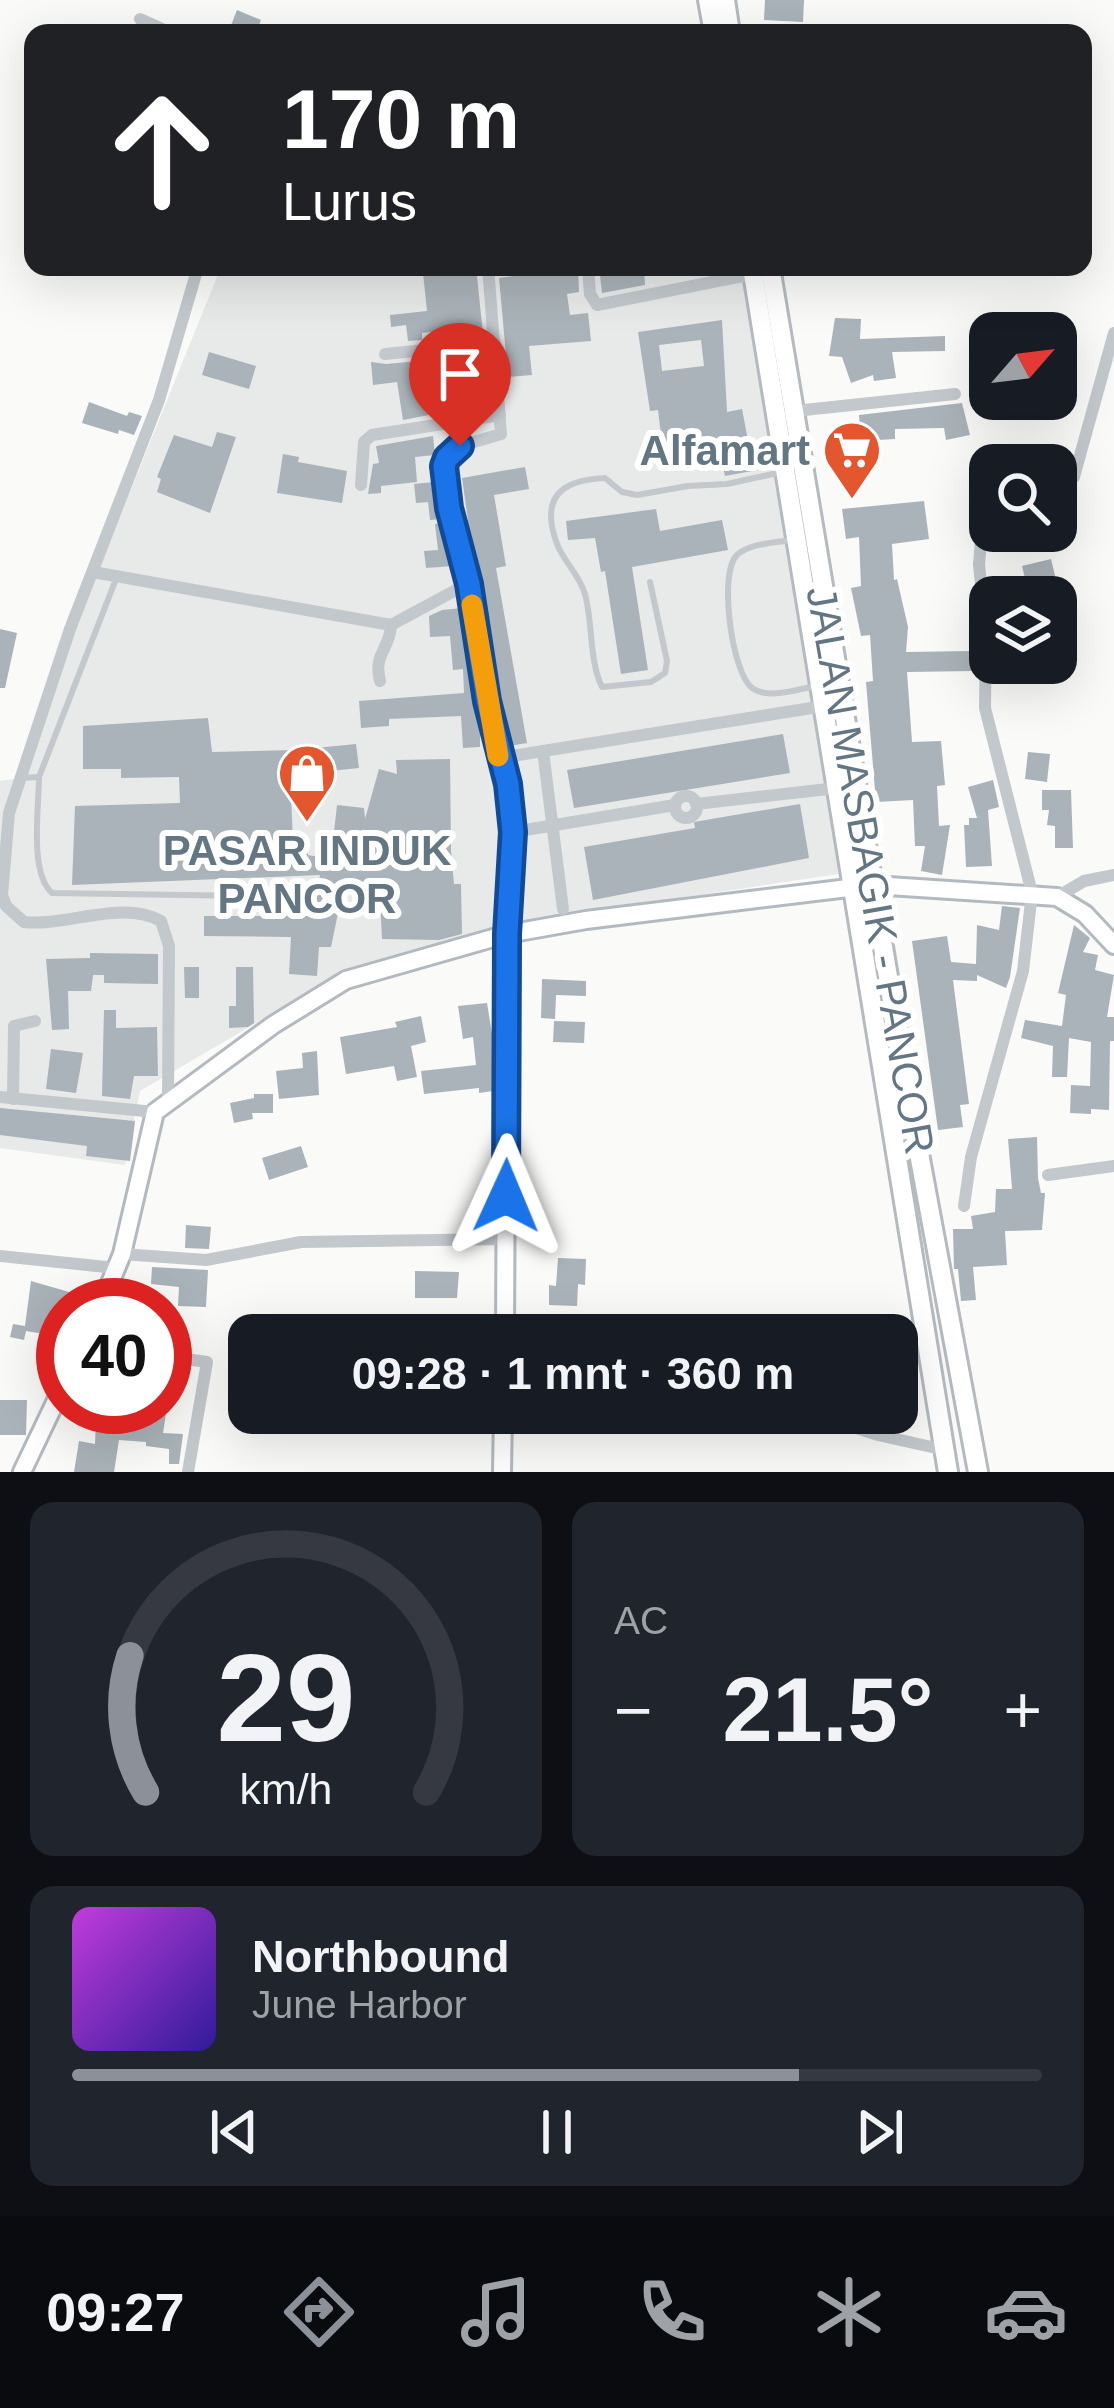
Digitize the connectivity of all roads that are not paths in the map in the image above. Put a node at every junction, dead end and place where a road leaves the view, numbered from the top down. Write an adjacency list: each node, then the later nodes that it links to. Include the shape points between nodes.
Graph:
1 (140, 19): 2 (street)
2 (151, 24)
3 (195, 276): 20 (street)
4 (489, 276): 10 (street)
5 (589, 276): 6 (street, via 597,305)
6 (727, 276)
7 (759, 276): 16 (main road, JALAN MASBAGIK - PANCOR)
8 (760, 276): 13 (main road, JALAN MASBAGIK - PANCOR)
9 (1114, 333): 15 (street)
10 (495, 343): 11 (street); 14 (street)
11 (385, 354)
12 (956, 394): 13 (street)
13 (795, 411): 16 (main road, JALAN MASBAGIK - PANCOR)
14 (500, 415): 17 (street, via 372,435 364,442); 23 (street, via 501,435 454,448 444,466)
15 (1077, 466)
16 (794, 470): 18 (main road, JALAN MASBAGIK - PANCOR); 22 (lane, via 637,495 605,478 558,490 551,503 557,546 579,577 602,687 665,673)
17 (361, 484)
18 (805, 538): 26 (main road, JALAN MASBAGIK - PANCOR); 26 (lane, via 748,549 728,569 736,649 756,690)
19 (980, 552): 37 (street, via 985,708)
20 (94, 572): 21 (street); 31 (street)
21 (117, 576): 24 (street); 30 (lane)
22 (650, 582)
23 (469, 584): 24 (street); 29 (street)
24 (391, 625): 25 (street, via 378,655)
25 (380, 681)
26 (829, 684): 27 (main road, JALAN MASBAGIK - PANCOR); 36 (main road, JALAN MASBAGIK - PANCOR)
27 (824, 706): 28 (street); 32 (main road, JALAN MASBAGIK - PANCOR)
28 (543, 751): 29 (street); 33 (street)
29 (499, 758): 34 (street)
30 (39, 777): 31 (lane); 38 (lane, via 38,866 52,893)
31 (21, 778): 45 (street, via 1,879 14,915 36,923 116,914 161,921 169,946)
32 (837, 788): 33 (street, via 696,804 686,818 675,805); 36 (main road, JALAN MASBAGIK - PANCOR)
33 (550, 827): 34 (street); 40 (street)
34 (513, 832): 41 (street)
35 (1114, 875): 39 (street)
36 (863, 886): 37 (street); 41 (street); 58 (main road, JALAN MASBAGIK - PANCOR); 63 (main road, JALAN MASBAGIK - PANCOR)
37 (1032, 893): 39 (street); 48 (street, via 1023,971)
38 (250, 896)
39 (1057, 897): 42 (street)
40 (563, 909)
41 (507, 934): 45 (street, via 346,980); 49 (street)
42 (1114, 945)
43 (35, 1021): 44 (street, via 14,1025)
44 (7, 1098): 45 (street)
45 (161, 1106): 51 (street)
46 (1114, 1166): 47 (street)
47 (1048, 1175)
48 (964, 1206)
49 (505, 1239): 51 (street, via 301,1242 206,1260); 53 (street)
50 (0, 1256): 51 (street)
51 (119, 1261): 52 (street)
52 (112, 1278)
53 (505, 1314)
54 (192, 1359): 60 (street, via 207,1361)
55 (40, 1434): 59 (street)
56 (502, 1434): 61 (street)
57 (872, 1434): 58 (street)
58 (945, 1450): 62 (main road, JALAN MASBAGIK - PANCOR)
59 (22, 1472)
60 (188, 1472)
61 (502, 1472)
62 (949, 1472)
63 (978, 1472)

